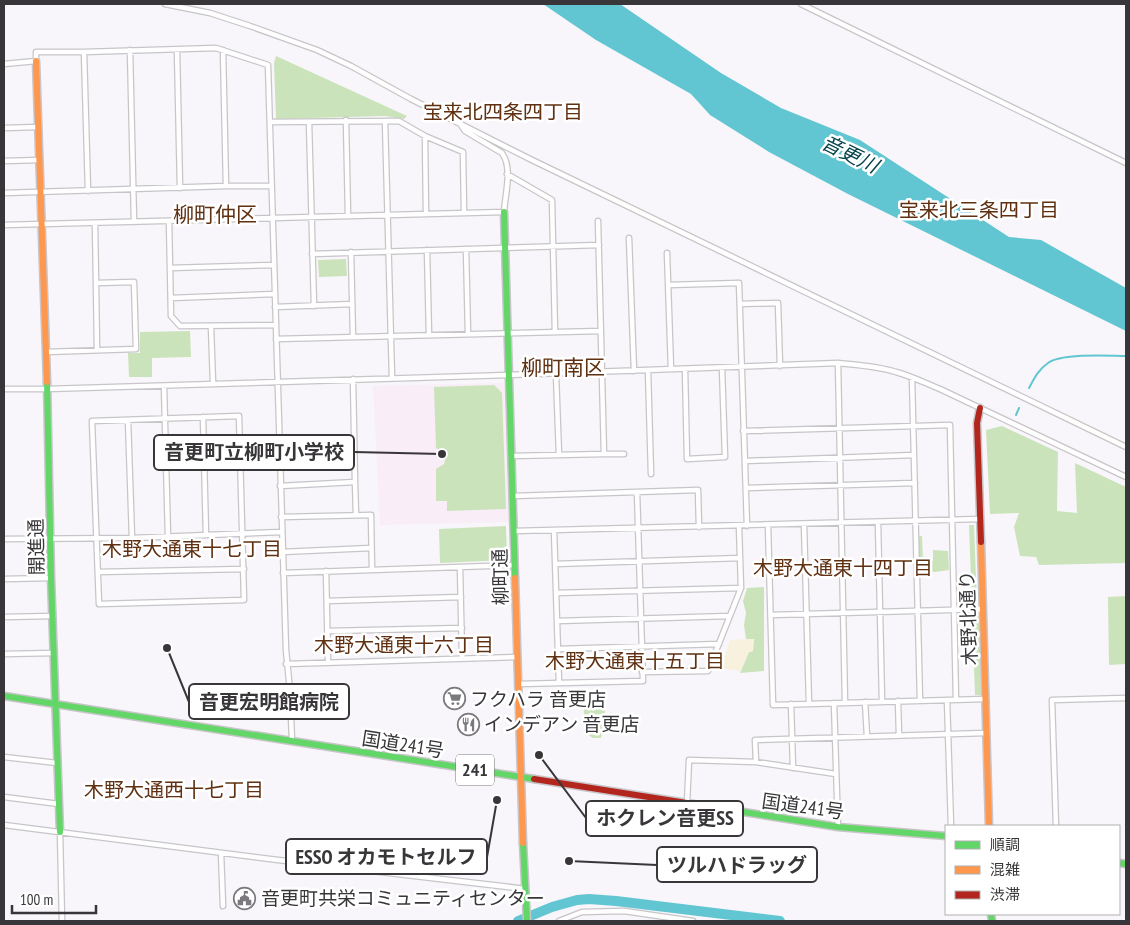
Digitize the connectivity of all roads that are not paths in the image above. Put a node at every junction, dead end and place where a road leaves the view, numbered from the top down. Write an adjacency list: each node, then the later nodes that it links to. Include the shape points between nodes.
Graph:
1 (164, 4): 13 (street, via 236,21 317,50)
2 (802, 4): 19 (street)
3 (130, 50): 4 (street); 6 (street); 24 (street)
4 (177, 50): 5 (street); 23 (street)
5 (223, 50): 11 (street, via 268,65); 21 (street)
6 (84, 52): 7 (street, via 36,52); 25 (street)
7 (36, 62): 8 (street); 14 (main road, 開進通)
8 (4, 64)
9 (346, 120): 10 (street); 12 (street); 31 (street)
10 (385, 121): 16 (street, via 399,121); 32 (street)
11 (270, 122): 12 (street); 22 (street)
12 (308, 122): 34 (street)
13 (460, 124): 20 (street, via 465,131 506,157); 99 (street)
14 (38, 127): 15 (street); 17 (main road, 開進通)
15 (4, 128)
16 (425, 136): 28 (street, via 463,152); 30 (street)
17 (39, 160): 18 (street); 26 (main road, 開進通)
18 (4, 161)
19 (1126, 163)
20 (507, 174): 29 (street); 43 (street, via 552,200)
21 (226, 186): 22 (street); 23 (street)
22 (271, 186): 33 (street)
23 (180, 188): 24 (street)
24 (133, 190): 25 (street); 37 (street)
25 (88, 191): 26 (street)
26 (41, 192): 27 (street); 38 (main road, 開進通)
27 (4, 193)
28 (464, 212): 29 (street); 30 (street)
29 (504, 212): 44 (main road, 柳町通)
30 (426, 214): 32 (street)
31 (348, 216): 32 (street); 34 (street)
32 (388, 216): 47 (street)
33 (273, 218): 34 (street); 35 (street); 51 (street)
34 (311, 218): 50 (street)
35 (169, 221): 37 (street); 52 (street)
36 (598, 221): 42 (street)
37 (134, 222): 39 (street)
38 (42, 223): 39 (street); 40 (street); 72 (main road, 開進通)
39 (95, 223): 53 (street)
40 (4, 225)
41 (629, 238): 80 (street)
42 (599, 245): 43 (street); 63 (street)
43 (553, 246): 44 (street); 64 (street)
44 (505, 248): 45 (street); 65 (main road, 柳町通)
45 (466, 249): 46 (street); 66 (street)
46 (428, 250): 47 (street); 67 (street)
47 (388, 251): 48 (street); 68 (street)
48 (351, 252): 50 (street); 57 (street)
49 (667, 253): 54 (street)
50 (312, 254): 59 (street)
51 (274, 265): 52 (street); 55 (street)
52 (170, 268): 56 (street)
53 (96, 283): 71 (street); 71 (street, via 134,282 136,349)
54 (668, 285): 58 (street, via 739,283); 77 (street)
55 (275, 294): 56 (street); 60 (street)
56 (171, 298): 62 (street, via 171,316 180,326)
57 (352, 304): 59 (street); 69 (street)
58 (740, 304): 74 (street, via 778,303); 75 (street)
59 (314, 306): 60 (street)
60 (275, 307): 61 (street)
61 (275, 326): 62 (street); 70 (street)
62 (211, 327): 88 (street)
63 (601, 331): 64 (street); 81 (street)
64 (555, 332): 65 (street)
65 (508, 333): 66 (street); 83 (main road, 柳町通)
66 (468, 334): 67 (street)
67 (430, 335): 68 (street)
68 (391, 336): 69 (street); 84 (street)
69 (352, 337): 70 (street)
70 (276, 339): 87 (street)
71 (97, 350): 72 (street)
72 (46, 352): 91 (main road, 開進通)
73 (838, 364): 74 (street); 85 (street, via 868,366); 97 (street)
74 (780, 366): 75 (street)
75 (741, 367): 76 (street); 98 (street)
76 (722, 368): 78 (street); 78 (street, via 725,457 697,458 687,458)
77 (671, 369): 78 (street); 79 (street)
78 (685, 369)
79 (648, 370): 80 (street); 107 (street)
80 (634, 371): 81 (street)
81 (602, 372): 82 (street); 100 (street)
82 (556, 374): 83 (street); 102 (street)
83 (508, 376): 84 (street); 104 (main road, 柳町通)
84 (392, 378): 86 (street)
85 (912, 378): 92 (street); 96 (street)
86 (353, 379): 87 (street); 109 (street)
87 (277, 382): 88 (street); 112 (street)
88 (213, 383): 89 (street)
89 (164, 386): 91 (street); 94 (street)
90 (4, 389): 91 (street)
91 (47, 389): 138 (main road, 開進通)
92 (980, 408): 108 (street); 118 (main road, 木野北通り, via 977,423)
93 (203, 417): 94 (street); 132 (street, via 239,416); 133 (street)
94 (165, 418): 95 (street); 134 (street)
95 (128, 420): 135 (street, via 92,421); 136 (street)
96 (914, 426): 97 (street); 103 (street); 119 (street, via 950,425)
97 (839, 428): 98 (street); 105 (street)
98 (743, 431): 106 (street)
99 (1126, 447)
100 (604, 454): 101 (street); 102 (street)
101 (624, 454)
102 (559, 455): 104 (street)
103 (914, 455): 105 (street); 110 (street)
104 (511, 456): 115 (main road, 柳町通)
105 (840, 457): 106 (street); 111 (street)
106 (744, 461): 113 (street)
107 (652, 474)
108 (1126, 477)
109 (355, 482): 112 (street); 116 (street)
110 (915, 483): 111 (street); 120 (street)
111 (840, 485): 113 (street); 122 (street)
112 (280, 486): 117 (street)
113 (746, 488): 126 (street)
114 (636, 492): 115 (street); 127 (street, via 698,490); 128 (street)
115 (513, 496): 130 (main road, 柳町通)
116 (356, 515): 117 (street); 139 (street, via 370,515)
117 (281, 517): 131 (street)
118 (980, 519): 119 (street); 158 (main road, 木野北通り)
119 (952, 520): 120 (street); 159 (street)
120 (916, 521): 121 (street); 160 (street)
121 (878, 522): 122 (street); 161 (street)
122 (841, 523): 123 (street); 162 (street)
123 (804, 524): 124 (street); 163 (street)
124 (768, 525): 126 (street); 164 (street)
125 (739, 526): 126 (street); 127 (street); 141 (street)
126 (747, 526)
127 (699, 527): 128 (street)
128 (638, 528): 129 (street); 142 (street)
129 (554, 530): 130 (street); 143 (street)
130 (514, 531): 144 (main road, 柳町通)
131 (282, 532): 132 (street); 140 (street)
132 (243, 534): 133 (street); 146 (street)
133 (206, 535): 134 (street)
134 (168, 537): 136 (street)
135 (97, 538): 136 (street); 138 (street); 148 (street)
136 (132, 538)
137 (4, 539): 138 (street)
138 (51, 539): 151 (main road, 開進通)
139 (371, 548): 140 (street); 147 (street)
140 (282, 552): 150 (street)
141 (740, 558): 142 (street); 153 (street)
142 (639, 561): 143 (street); 154 (street)
143 (555, 564): 155 (street)
144 (514, 565): 145 (street); 177 (main road, 柳町通)
145 (460, 567): 147 (street); 156 (street)
146 (244, 569): 148 (street); 148 (street, via 244,600 99,604)
147 (372, 570): 149 (street)
148 (98, 572)
149 (326, 572): 150 (street); 157 (street)
150 (283, 573): 180 (street)
151 (51, 578): 152 (street); 165 (main road, 開進通)
152 (4, 579)
153 (741, 588): 154 (street); 166 (street)
154 (640, 590): 155 (street); 168 (street)
155 (556, 593): 169 (street)
156 (461, 597): 157 (street); 170 (street)
157 (327, 601): 171 (street)
158 (983, 609): 159 (street); 186 (main road, 木野北通り)
159 (954, 610): 160 (street); 188 (street)
160 (918, 611): 161 (street); 190 (street)
161 (880, 612): 162 (street); 192 (street)
162 (843, 613): 163 (street); 194 (street)
163 (806, 614): 164 (street); 196 (street)
164 (771, 615): 195 (street, via 774,705)
165 (53, 616): 167 (street); 175 (main road, 開進通)
166 (730, 616): 168 (street); 172 (street)
167 (4, 617)
168 (641, 618): 169 (street); 173 (street)
169 (557, 621): 174 (street)
170 (462, 628): 171 (street); 178 (street)
171 (328, 631): 179 (street)
172 (719, 644): 173 (street); 181 (street, via 708,671)
173 (642, 647): 174 (street); 181 (street)
174 (558, 649): 182 (street)
175 (54, 652): 176 (street); 197 (main road, 開進通)
176 (4, 654)
177 (517, 657): 178 (street); 183 (main road, 柳町通)
178 (462, 658): 179 (street)
179 (328, 662): 180 (street)
180 (286, 664): 204 (street)
181 (642, 672): 182 (street, via 643,681)
182 (559, 683): 183 (street)
183 (518, 684): 210 (main road, 柳町通)
184 (4, 696): 197 (main road, 国道241号 / 241)
185 (1126, 698): 217 (street, via 1052,700)
186 (985, 699): 188 (street); 198 (main road, 木野北通り)
187 (947, 700): 188 (street); 190 (street); 199 (street)
188 (956, 700)
189 (898, 701): 190 (street); 192 (street); 200 (street)
190 (920, 701)
191 (865, 702): 192 (street); 194 (street); 201 (street)
192 (882, 702)
193 (834, 703): 194 (street); 196 (street); 202 (street)
194 (845, 703)
195 (791, 704): 196 (street); 203 (street)
196 (809, 704)
197 (56, 705): 204 (main road, 国道241号 / 241); 207 (main road, 開進通)
198 (986, 733): 199 (street); 216 (main road, 木野北通り)
199 (948, 734): 200 (street); 215 (street)
200 (899, 735): 201 (street)
201 (867, 736): 202 (street)
202 (835, 738): 203 (street); 209 (street)
203 (792, 739): 206 (street, via 755,740); 208 (street)
204 (292, 742): 210 (main road, 国道241号 / 241)
205 (4, 757): 207 (street)
206 (756, 762): 208 (street); 212 (street, via 690,760)
207 (57, 763): 213 (main road, 開進通)
208 (793, 768): 209 (street)
209 (836, 774): 218 (street)
210 (520, 777): 212 (main road, 国道241号 / 241); 222 (main road, 柳町通)
211 (4, 797): 213 (street)
212 (687, 803): 218 (main road, 国道241号 / 241)
213 (59, 804): 219 (main road, 開進通)
214 (4, 825): 219 (street)
215 (951, 825)
216 (989, 825)
217 (1056, 825)
218 (838, 827): 220 (main road, 国道241号 / 241)
219 (60, 832): 221 (street); 224 (street)
220 (945, 836)
221 (221, 853): 222 (street); 223 (street)
222 (526, 889): 225 (main road, 柳町通)
223 (223, 906)
224 (62, 920)
225 (527, 921)
226 (559, 921): 227 (street, via 582,912 624,911)
227 (693, 921)

